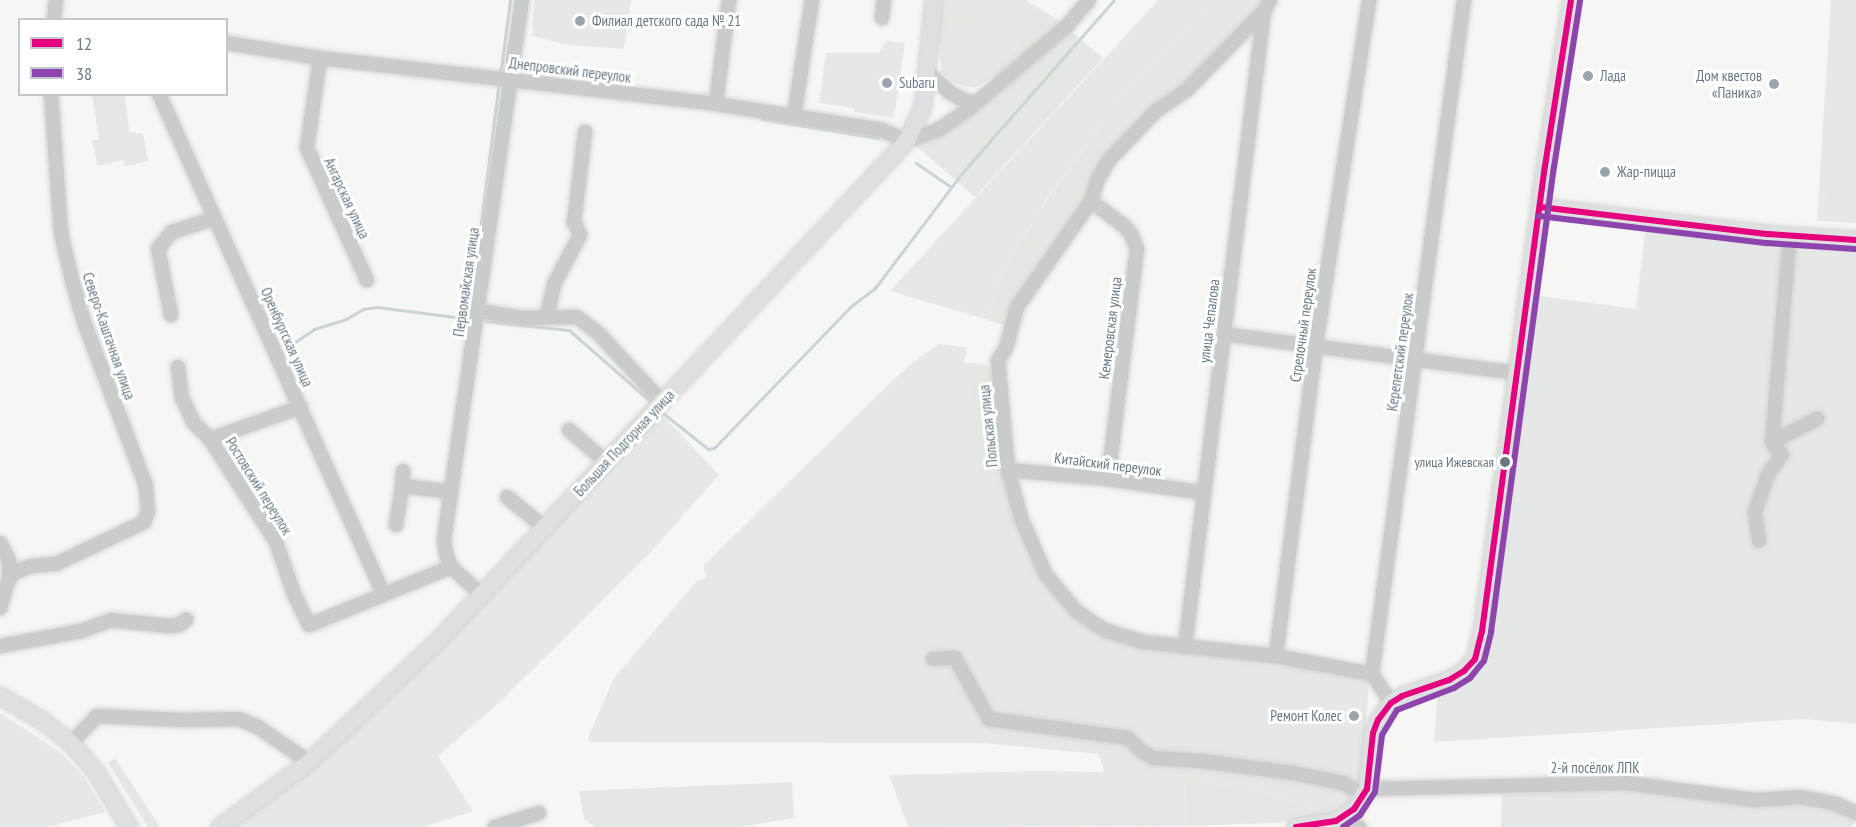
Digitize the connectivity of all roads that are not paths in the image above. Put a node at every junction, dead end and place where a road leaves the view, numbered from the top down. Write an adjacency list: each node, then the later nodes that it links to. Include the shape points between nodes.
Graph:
1 (56, 0): 12 (street)
2 (522, 0): 17 (street, Первомайская улица)
3 (729, 0): 21 (street)
4 (812, 0): 22 (street)
5 (884, 0): 13 (street)
6 (934, 0): 16 (main road, Большая Подгорная улица)
7 (1089, 0): 20 (street, via 1067,26)
8 (1369, 0): 35 (street, Стрелочный переулок)
9 (1464, 0): 36 (street, Керепетский переулок)
10 (1571, 0): 26 (main road)
11 (1267, 6): 25 (street, Польская улица, via 1187,90 1156,111 1109,159); 34 (street, улица Чепалова)
12 (54, 18)
13 (882, 18)
14 (228, 44): 15 (street, Днепровский переулок)
15 (320, 58): 17 (street, Днепровский переулок); 30 (street, Ангарская улица, via 307,148)
16 (926, 71): 20 (street, via 949,92); 24 (main road, Большая Подгорная улица, via 923,106)
17 (510, 79): 21 (street, Днепровский переулок); 31 (street, Первомайская улица)
18 (51, 96): 58 (street, Северо-Каштачная улица, via 62,232 71,276 83,319 146,486 148,511 144,522 56,564 31,566)
19 (160, 96): 27 (street, Оренбургская улица)
20 (976, 103): 24 (street, via 938,130)
21 (716, 104): 22 (street, Днепровский переулок)
22 (794, 116): 24 (street, Днепровский переулок, via 882,130)
23 (585, 132): 33 (street, via 574,222 580,235 554,284)
24 (907, 141): 39 (main road, Большая Подгорная улица)
25 (1091, 201): 46 (street, Польская улица, via 1017,307 1006,348 998,360); 48 (street, Кемеровская улица, via 1123,225 1137,249)
26 (1540, 207): 28 (main road); 38 (main road)
27 (215, 218): 32 (street, via 172,232 158,249); 40 (street, Оренбургская улица)
28 (1790, 235): 29 (main road); 44 (street)
29 (1856, 240)
30 (367, 280)
31 (479, 311): 33 (street, via 522,318); 50 (street, Первомайская улица)
32 (171, 315)
33 (547, 315): 39 (street, via 577,318 597,332)
34 (1224, 334): 35 (street); 51 (street, улица Чепалова)
35 (1316, 345): 36 (street); 65 (street, Стрелочный переулок)
36 (1416, 359): 38 (street); 67 (street, Керепетский переулок)
37 (178, 367): 43 (street, Ростовский переулок, via 182,398 193,422)
38 (1517, 373): 69 (main road, via 1482,632 1474,659 1449,680)
39 (662, 402): 45 (main road, Большая Подгорная улица)
40 (301, 407): 43 (street); 59 (street, Оренбургская улица)
41 (1816, 419): 44 (street)
42 (569, 429): 45 (street)
43 (210, 440): 59 (street, Ростовский переулок, via 276,542 309,626)
44 (1772, 442): 55 (street, via 1782,455 1768,474 1755,512)
45 (605, 461): 54 (main road, Большая Подгорная улица)
46 (1008, 470): 48 (street, Китайский переулок); 64 (street, Польская улица, via 1021,518 1046,575 1076,611 1104,630 1143,642)
47 (403, 471): 49 (street)
48 (1108, 479): 51 (street, Китайский переулок)
49 (402, 486): 50 (street); 53 (street)
50 (452, 492): 57 (street, Первомайская улица, via 444,540)
51 (1204, 493): 64 (street, улица Чепалова)
52 (507, 497): 54 (street)
53 (396, 525)
54 (545, 528): 60 (main road, Большая Подгорная улица)
55 (1759, 541)
56 (0, 543): 58 (street, via 9,560)
57 (451, 567): 59 (street); 60 (street)
58 (9, 578): 61 (street)
59 (383, 593)
60 (482, 595): 71 (main road, Большая Подгорная улица)
61 (0, 608)
62 (186, 620): 63 (street, via 174,626 111,620 81,631)
63 (0, 646)
64 (1185, 647): 65 (street, Польская улица)
65 (1276, 656): 67 (street, Польская улица)
66 (933, 659): 72 (street, via 955,658 989,719 1128,738 1154,758 1202,761 1336,781)
67 (1372, 674): 69 (street)
68 (0, 696): 70 (main road, via 43,721)
69 (1397, 699): 72 (main road, via 1378,720 1373,733)
70 (70, 743): 71 (street, via 97,716 238,719 258,727); 76 (main road, via 96,772)
71 (309, 762): 77 (main road, Большая Подгорная улица)
72 (1365, 792): 74 (street, 2-й посёлок ЛПК, via 1626,783 1755,800 1801,797 1836,804); 75 (main road, via 1354,809)
73 (539, 813): 79 (street)
74 (1856, 813)
75 (1336, 821): 80 (main road); 81 (street)
76 (129, 827)
77 (220, 827)
78 (495, 827): 79 (street)
79 (501, 827)
80 (1296, 827)
81 (1359, 827)

